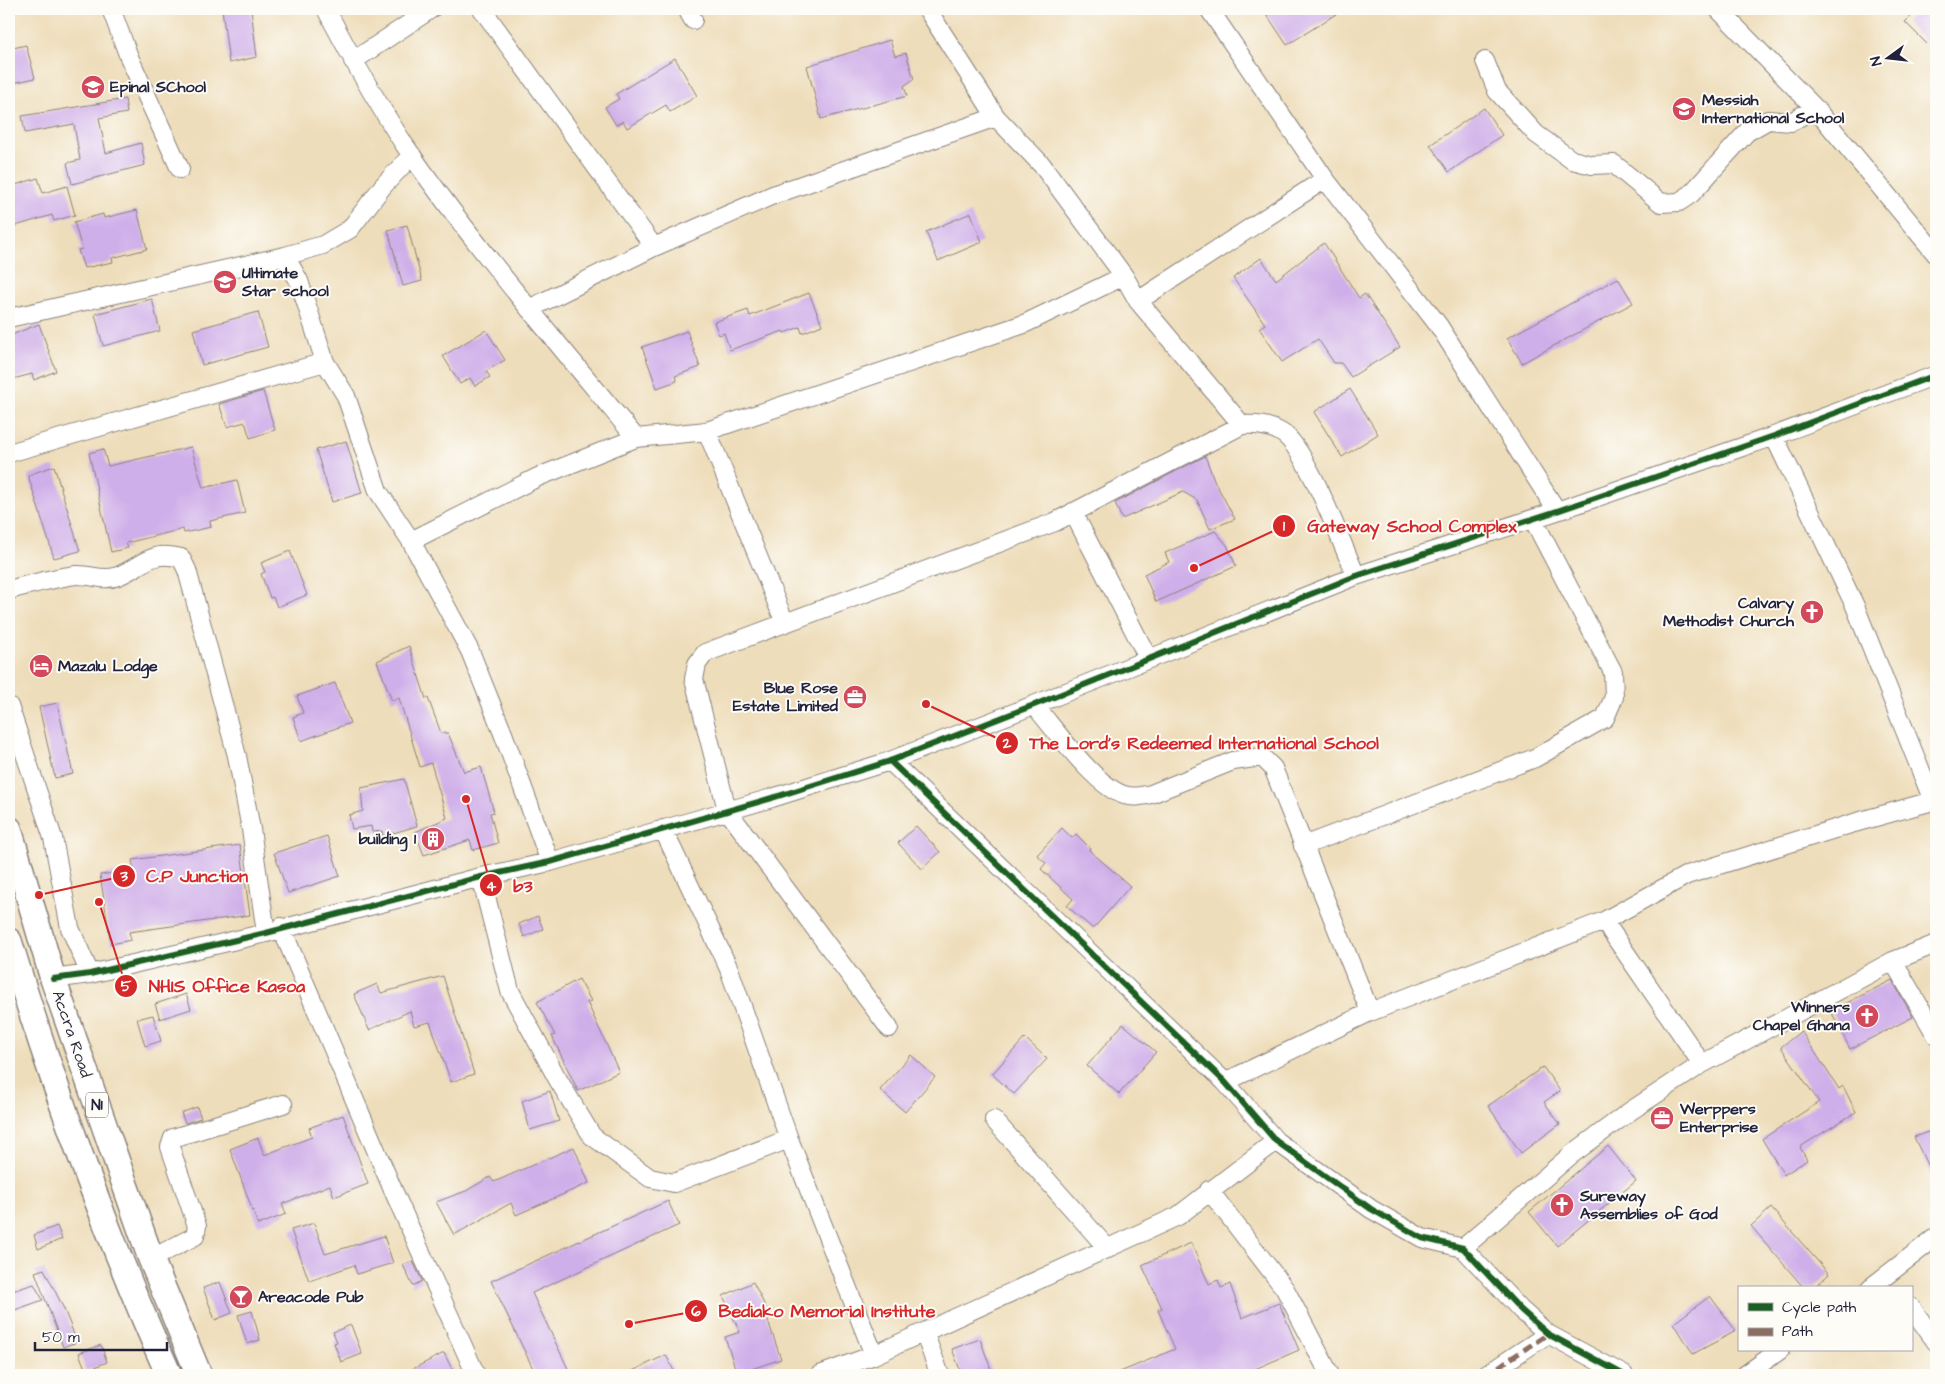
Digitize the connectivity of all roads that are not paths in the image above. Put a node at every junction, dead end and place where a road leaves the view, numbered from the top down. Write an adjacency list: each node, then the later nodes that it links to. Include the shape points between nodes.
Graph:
1 (111, 9): 13 (street, via 132,66)
2 (326, 9): 8 (street)
3 (431, 9): 8 (street)
4 (482, 9): 15 (street)
5 (927, 9): 11 (street)
6 (1209, 9): 14 (street)
7 (1718, 9): 10 (street)
8 (353, 61): 12 (street)
9 (1486, 61): 10 (street, via 1497,91 1536,134 1572,160 1592,165 1614,164 1661,203 1680,202 1691,194 1747,132 1768,120 1791,122)
10 (1815, 108): 16 (street)
11 (996, 116): 15 (street, via 773,195); 18 (street, via 1042,165)
12 (412, 155): 17 (street, via 350,229 323,245); 20 (street)
13 (180, 169)
14 (1325, 179): 19 (street); 29 (street, via 1440,326)
15 (654, 247): 20 (street)
16 (1936, 254)
17 (285, 256): 21 (street); 22 (street, via 299,280)
18 (1124, 276): 19 (street); 25 (street, via 1024,324)
19 (1138, 301): 24 (street)
20 (529, 308): 27 (street)
21 (9, 318)
22 (325, 362): 28 (street); 32 (street, via 346,396 378,491)
23 (1936, 375): 26 (street)
24 (1242, 425): 30 (street); 33 (street, via 1262,424 1285,435 1304,460)
25 (707, 431): 27 (street); 35 (street)
26 (1774, 436): 29 (street); 40 (street, via 1855,606)
27 (636, 438): 32 (street, via 538,477)
28 (9, 453)
29 (1558, 511): 31 (street)
30 (1073, 512): 35 (street, via 1055,522); 36 (street)
31 (1533, 519): 33 (street); 44 (street, via 1613,672 1614,697 1605,718 1535,758)
32 (411, 541): 45 (street, via 470,651)
33 (1356, 576): 36 (street)
34 (9, 590): 48 (street, via 49,578 79,575 103,579 117,577 156,555 181,558 187,570 236,756)
35 (785, 623): 41 (street, via 705,652 697,664 694,679)
36 (1148, 658): 38 (street)
37 (9, 706): 52 (street, via 53,838 70,928)
38 (1034, 706): 39 (street); 44 (street, via 1101,782 1123,794 1137,797 1151,794 1233,761 1262,758 1273,768)
39 (890, 760): 41 (street); 58 (street)
40 (1934, 800): 47 (street, via 1687,875)
41 (727, 810): 43 (street); 55 (street)
42 (9, 829): 53 (highway, Accra Road / N1)
43 (663, 829): 45 (street); 61 (street, via 729,969)
44 (1303, 846): 54 (street)
45 (550, 862): 46 (street)
46 (481, 877): 48 (street); 61 (street, via 510,991 592,1136 650,1178 674,1183)
47 (1604, 921): 54 (street); 57 (street)
48 (274, 930): 52 (street); 78 (street)
49 (1936, 944): 51 (street)
50 (9, 945): 76 (highway, Accra Road / N1, via 102,1212)
51 (1893, 961): 56 (street); 57 (street)
52 (90, 974): 53 (street)
53 (53, 979): 67 (highway, Accra Road / N1)
54 (1370, 1012): 58 (street)
55 (889, 1028)
56 (1936, 1035)
57 (1702, 1064): 65 (street, via 1571,1154)
58 (1225, 1082): 62 (street)
59 (283, 1104): 67 (street, via 173,1138 170,1147 197,1226 195,1236)
60 (994, 1120): 66 (street)
61 (789, 1139): 75 (street)
62 (1276, 1140): 63 (street); 65 (street, via 1371,1209 1422,1238)
63 (1209, 1190): 66 (street, via 1178,1216); 81 (street, via 1285,1289)
64 (1936, 1237): 68 (street)
65 (1463, 1248): 72 (street)
66 (1108, 1250): 71 (street)
67 (151, 1259): 77 (highway, Accra Road / N1)
68 (1891, 1282): 69 (street)
69 (1877, 1286)
70 (1912, 1308): 73 (street)
71 (924, 1332): 75 (street); 80 (street)
72 (1548, 1334): 82 (street); 83 (street)
73 (1936, 1342)
74 (1777, 1352): 84 (street)
75 (874, 1356): 79 (street)
76 (169, 1375)
77 (200, 1375)
78 (476, 1375)
79 (820, 1375)
80 (940, 1375)
81 (1330, 1375)
82 (1486, 1375)
83 (1624, 1375)
84 (1745, 1375)

